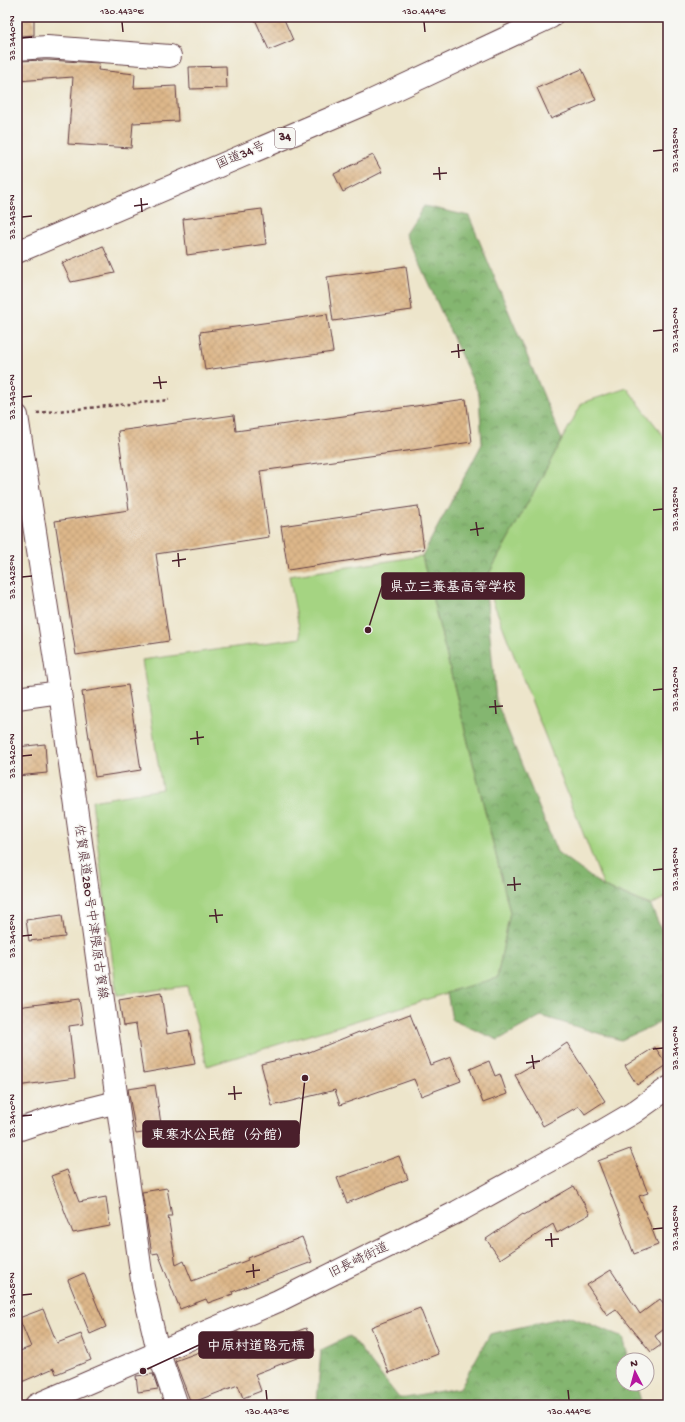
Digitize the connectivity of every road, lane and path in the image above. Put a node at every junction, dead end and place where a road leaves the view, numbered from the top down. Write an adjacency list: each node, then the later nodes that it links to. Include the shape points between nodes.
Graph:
1 (551, 17): 4 (main road, 国道34号 / 34, via 369,102)
2 (17, 49): 3 (main road, via 47,47)
3 (170, 56)
4 (17, 252)
5 (169, 400): 6 (path)
6 (24, 415): 7 (main road, 佐賀県道280号中津隈原古賀線)
7 (60, 692): 8 (main road); 10 (main road, 佐賀県道280号中津隈原古賀線)
8 (17, 698)
9 (668, 1088): 12 (main road, 旧長崎街道, via 576,1147 457,1212 278,1301)
10 (117, 1102): 11 (main road); 12 (main road, 佐賀県道280号中津隈原古賀線, via 143,1287)
11 (17, 1130)
12 (158, 1351): 13 (main road, 旧長崎街道); 14 (main road, 佐賀県道280号中津隈原古賀線)
13 (36, 1405)
14 (177, 1405)

